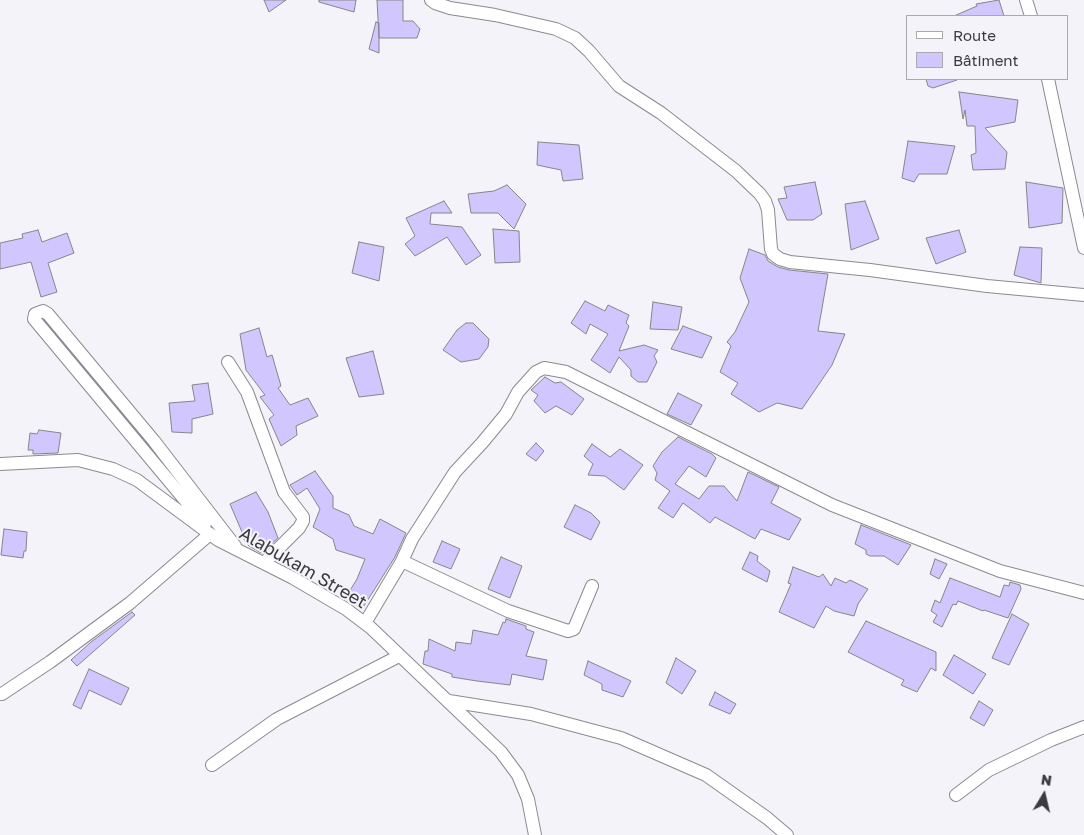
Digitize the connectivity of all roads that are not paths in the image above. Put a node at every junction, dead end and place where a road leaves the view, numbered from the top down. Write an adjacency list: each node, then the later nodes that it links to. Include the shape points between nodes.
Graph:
1 (431, 0): 6 (street, via 450,8 556,29 575,38 619,86 661,113 736,171 760,194 768,210 771,249 780,259)
2 (1026, 0): 3 (street)
3 (1031, 15)
4 (1048, 80): 5 (street)
5 (1084, 248)
6 (1084, 295)
7 (228, 362): 12 (street, via 247,392 284,492 303,517 300,528)
8 (0, 464): 9 (street, Alabukam Street, via 78,460 113,469 137,480)
9 (214, 537): 10 (street, Alabukam Street); 10 (street, via 34,320 35,314 43,311 48,314 154,441); 17 (street, via 50,662)
10 (238, 550): 12 (street, Alabukam Street)
11 (402, 561): 13 (street, via 508,611 568,631 574,629); 14 (street, via 412,539 455,472 506,414 518,392 536,372 549,368 596,386 832,505 1000,571); 15 (street)
12 (264, 563): 15 (street, Alabukam Street)
13 (592, 586)
14 (1084, 593)
15 (365, 623): 16 (street, Alabukam Street)
16 (399, 656): 18 (street, Alabukam Street); 20 (street, via 277,719)
17 (2, 694)
18 (448, 701): 22 (street, Alabukam Street, via 501,752 518,776 528,800); 23 (street, via 531,714 622,738 706,775)
19 (1084, 727): 21 (street, via 989,770)
20 (212, 765)
21 (956, 795)
22 (535, 835)
23 (787, 835)

